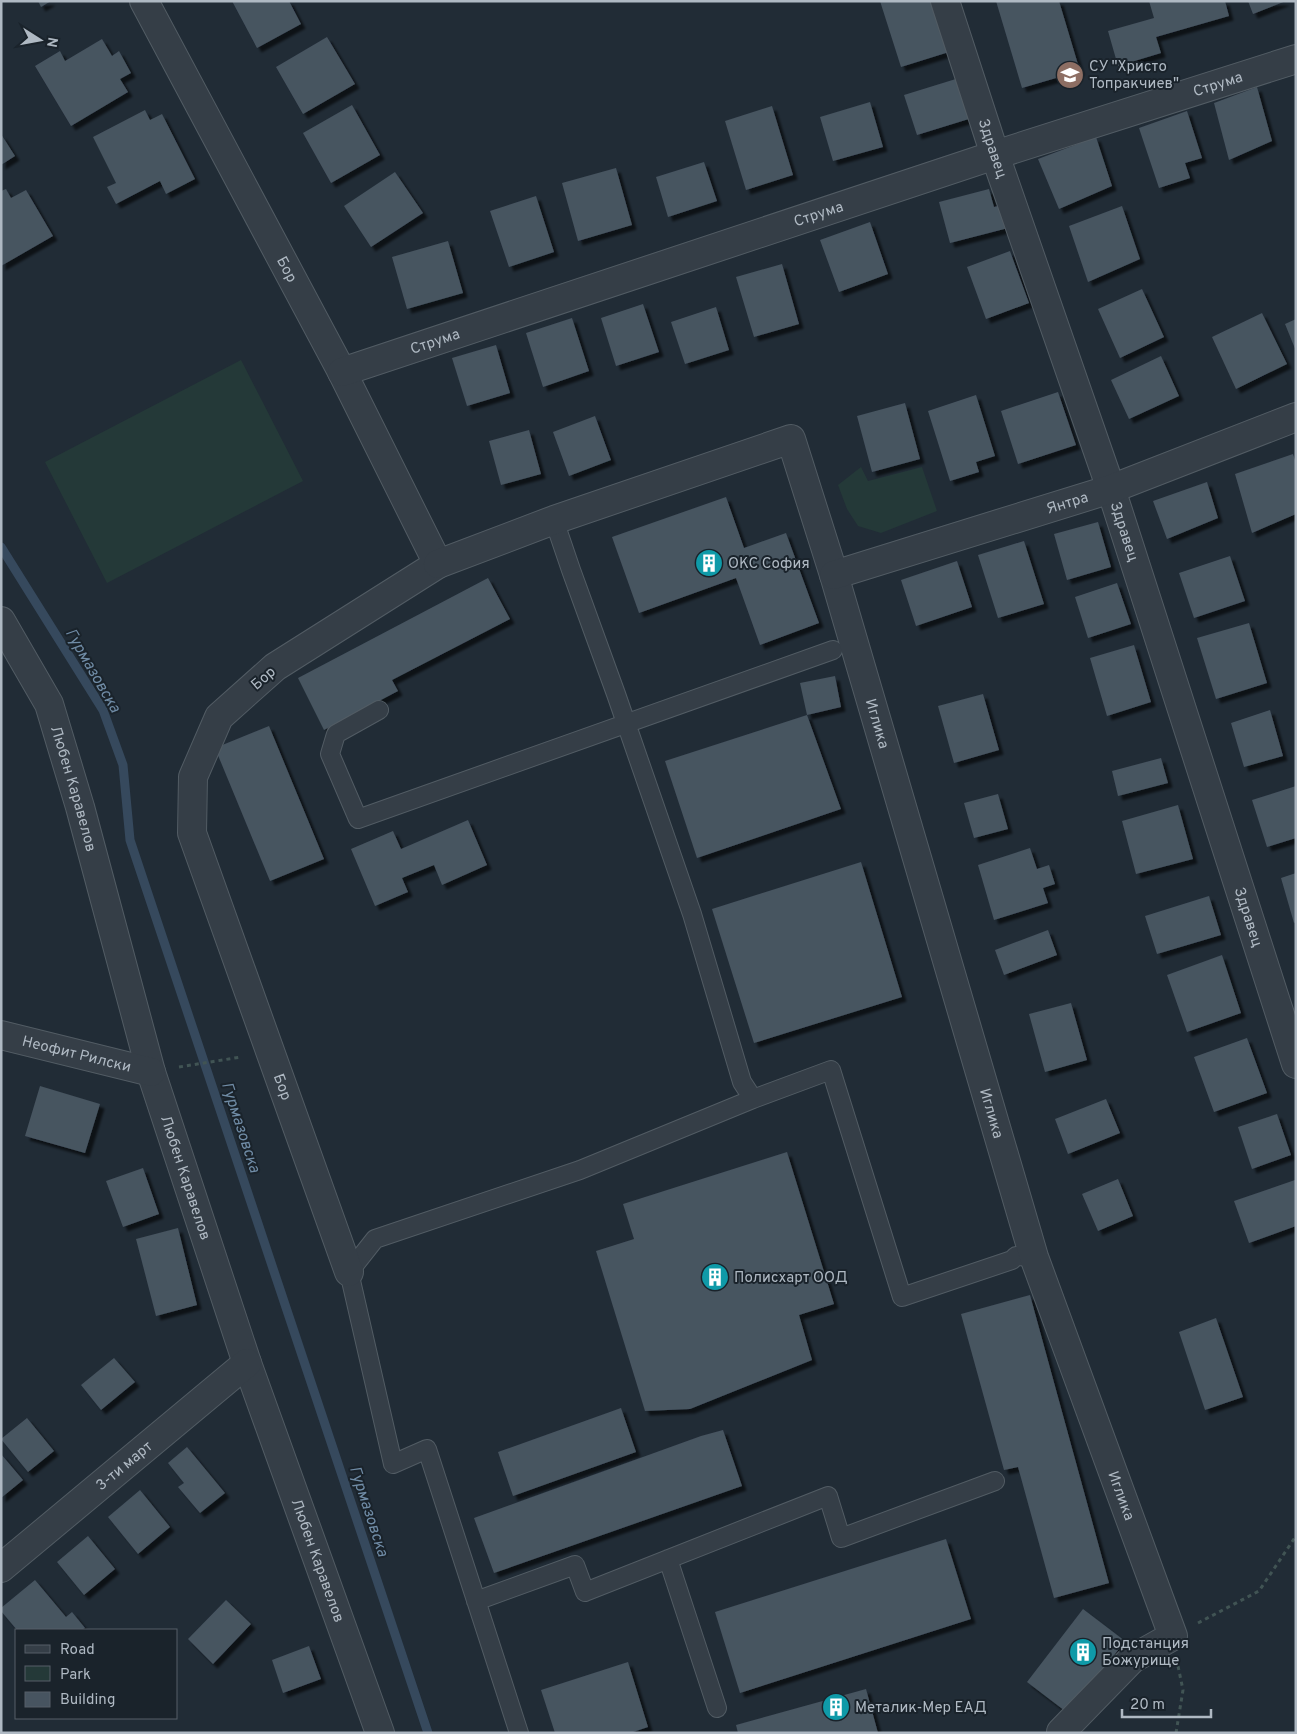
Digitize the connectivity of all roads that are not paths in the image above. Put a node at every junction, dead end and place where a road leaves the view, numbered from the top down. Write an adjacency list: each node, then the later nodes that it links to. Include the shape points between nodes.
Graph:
1 (144, 1): 5 (street, Бор)
2 (945, 1): 4 (street, Здравец)
3 (1296, 59): 4 (street, Струма)
4 (995, 155): 5 (street, Струма); 7 (street, Здравец)
5 (342, 372): 9 (street, Бор)
6 (1296, 417): 7 (street, Янтра)
7 (1111, 489): 10 (street, Янтра); 16 (street, Здравец)
8 (554, 520): 9 (street); 10 (street, Иглика, via 791,439); 14 (lane)
9 (438, 564): 20 (street, Бор, via 275,667 220,717 193,777 192,833)
10 (834, 575): 19 (street, Иглика)
11 (1, 621): 17 (street, Любен Каравелов, via 49,704)
12 (833, 650): 14 (lane)
13 (379, 710): 14 (lane, via 336,734 330,754 358,819)
14 (626, 722): 18 (lane, via 692,914 742,1082)
15 (1, 1035): 17 (street, Неофит Рилски)
16 (1296, 1064)
17 (151, 1072): 21 (street, Любен Каравелов)
18 (753, 1099): 19 (lane, via 831,1070 902,1297 1016,1256); 20 (lane, via 580,1170 375,1239)
19 (1034, 1257): 27 (street, Иглика, via 1173,1636 1132,1659)
20 (350, 1272): 25 (lane, Бор, via 393,1464 426,1449)
21 (247, 1363): 24 (street, 3-ти март); 28 (street, Любен Каравелов)
22 (995, 1481): 23 (lane, via 841,1538 828,1496)
23 (668, 1559): 25 (lane, via 584,1592 575,1565); 26 (lane)
24 (1, 1568)
25 (476, 1601): 29 (lane)
26 (717, 1708)
27 (1061, 1732)
28 (380, 1733)
29 (519, 1733)

